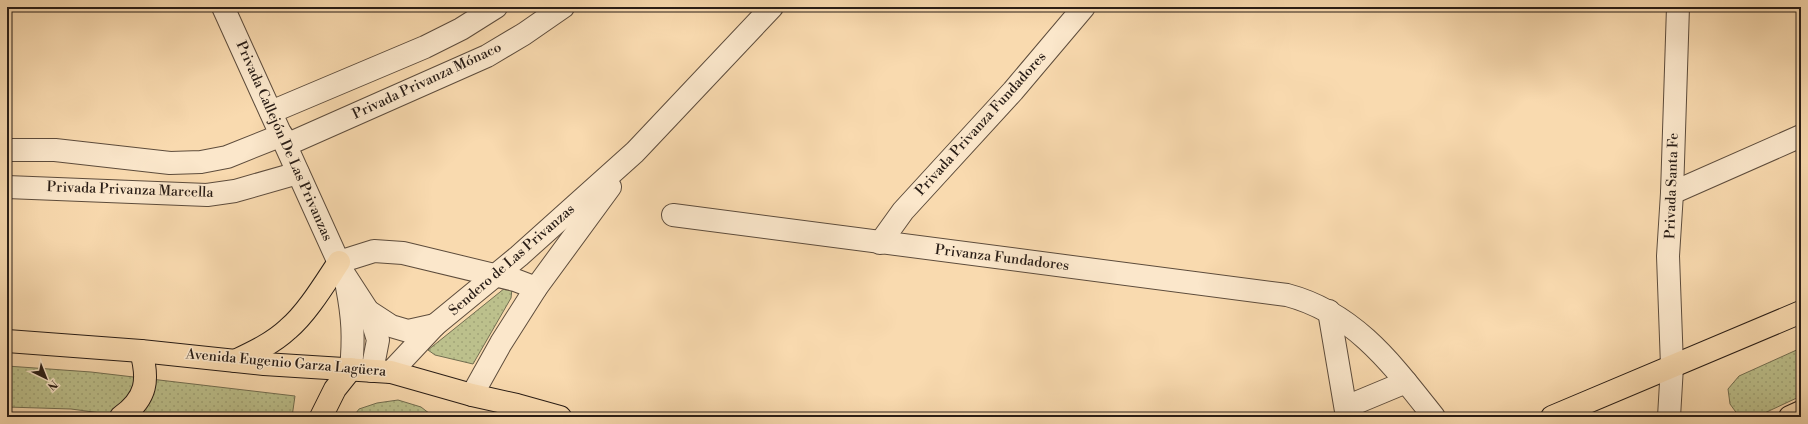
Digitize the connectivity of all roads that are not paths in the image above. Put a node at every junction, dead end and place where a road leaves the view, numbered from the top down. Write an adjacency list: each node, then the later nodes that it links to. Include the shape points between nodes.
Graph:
1 (223, 7): 7 (street, Privada Callejón De Las Privanzas)
2 (496, 7): 7 (street, via 425,47)
3 (563, 7): 9 (street, Privada Privanza Mónaco, via 487,56)
4 (772, 7): 11 (street, Sendero de Las Privanzas)
5 (1084, 7): 16 (street, Privada Privanza Fundadores, via 903,211)
6 (1678, 7): 14 (street, Privada Santa Fe)
7 (271, 112): 9 (street, Privada Callejón De Las Privanzas)
8 (1801, 136): 14 (street)
9 (284, 140): 10 (street, Privada Privanza Marcella, via 201,162 170,163 54,150); 12 (street, Privada Callejón De Las Privanzas)
10 (7, 150)
11 (635, 152): 18 (street, Sendero de Las Privanzas); 19 (street, Sendero de Las Privanzas)
12 (298, 173): 13 (street, Privada Privanza Marcella, via 235,191 207,195); 17 (street, Privada Callejón De Las Privanzas)
13 (7, 187)
14 (1672, 193): 27 (street, Privada Santa Fe, via 1668,256)
15 (673, 215): 16 (street, Privanza Fundadores)
16 (880, 243): 21 (street, Privanza Fundadores, via 1269,291 1308,300)
17 (341, 268): 18 (street, via 374,251 403,253); 20 (street, Privada Callejón De Las Privanzas); 26 (main road, via 289,329 272,342); 28 (street, Privada Callejón De Las Privanzas, via 352,314 353,344)
18 (495, 276): 19 (street, via 516,280); 23 (street, Sendero de Las Privanzas)
19 (536, 288): 30 (street, Sendero de Las Privanzas)
20 (368, 311): 23 (street, via 391,326 408,331); 28 (street, Privada Callejón De Las Privanzas, via 378,340)
21 (1329, 311): 29 (street, Privanza Fundadores, via 1359,332); 31 (street)
22 (1801, 312): 27 (main road)
23 (435, 325): 28 (street, Sendero de Las Privanzas)
24 (7, 341): 25 (main road, Avenida Eugenio Garza Lagüera)
25 (141, 351): 26 (main road, Avenida Eugenio Garza Lagüera); 33 (main road, via 146,385 135,404)
26 (235, 361): 28 (main road, Avenida Eugenio Garza Lagüera)
27 (1672, 366): 37 (main road); 38 (street, Privada Santa Fe)
28 (371, 370): 30 (main road, Avenida Eugenio Garza Lagüera); 34 (main road, via 336,389)
29 (1406, 382): 31 (street); 36 (street, Privanza Fundadores)
30 (472, 395): 35 (main road, Avenida Eugenio Garza Lagüera)
31 (1346, 412)
32 (1801, 412): 39 (main road)
33 (120, 417)
34 (321, 417)
35 (560, 417)
36 (1434, 417)
37 (1552, 417)
38 (1669, 417)
39 (1790, 417)

